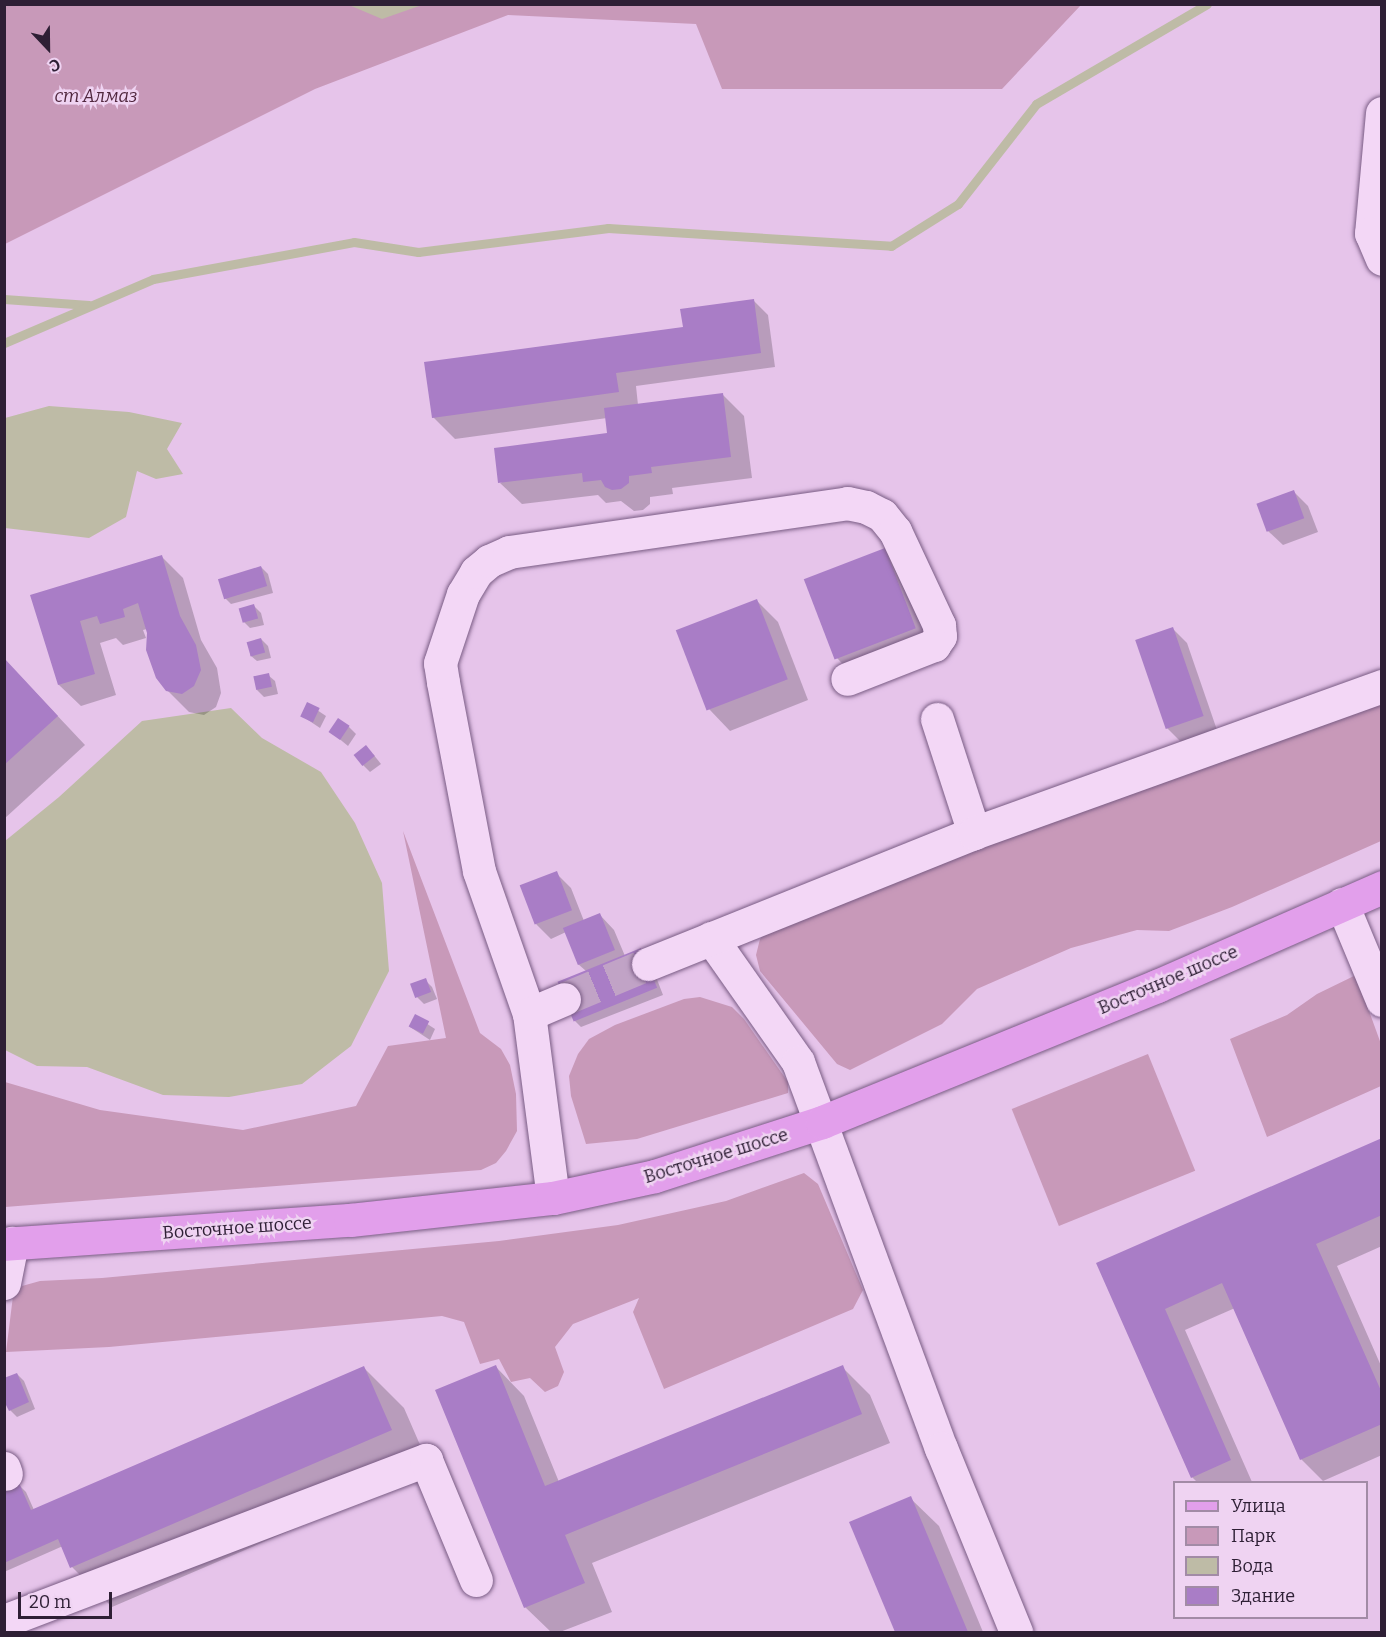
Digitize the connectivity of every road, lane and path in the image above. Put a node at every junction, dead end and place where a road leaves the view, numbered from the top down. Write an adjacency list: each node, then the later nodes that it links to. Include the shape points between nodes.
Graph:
1 (1382, 113): 2 (street, via 1371,233)
2 (1382, 259)
3 (847, 679): 13 (street, via 934,645 940,636 939,625 895,531 882,515 866,507 847,503 509,552 476,572 463,594 441,663 443,682 479,871)
4 (1382, 686): 6 (street)
5 (937, 719): 6 (street)
6 (974, 833): 9 (street)
7 (1382, 886): 8 (main road, Восточное шоссе)
8 (1342, 904): 12 (street); 14 (main road, Восточное шоссе, via 1157,986)
9 (711, 938): 10 (street); 14 (street, via 798,1062)
10 (648, 964)
11 (564, 999): 13 (street)
12 (1382, 1000)
13 (529, 1014): 15 (street)
14 (822, 1122): 15 (main road, Восточное шоссе, via 655,1176); 20 (street, via 941,1448)
15 (553, 1198): 16 (main road, Восточное шоссе, via 350,1220)
16 (8, 1244): 17 (street)
17 (4, 1283)
18 (476, 1580): 19 (street, via 426,1460)
19 (4, 1621)
20 (1016, 1632)

